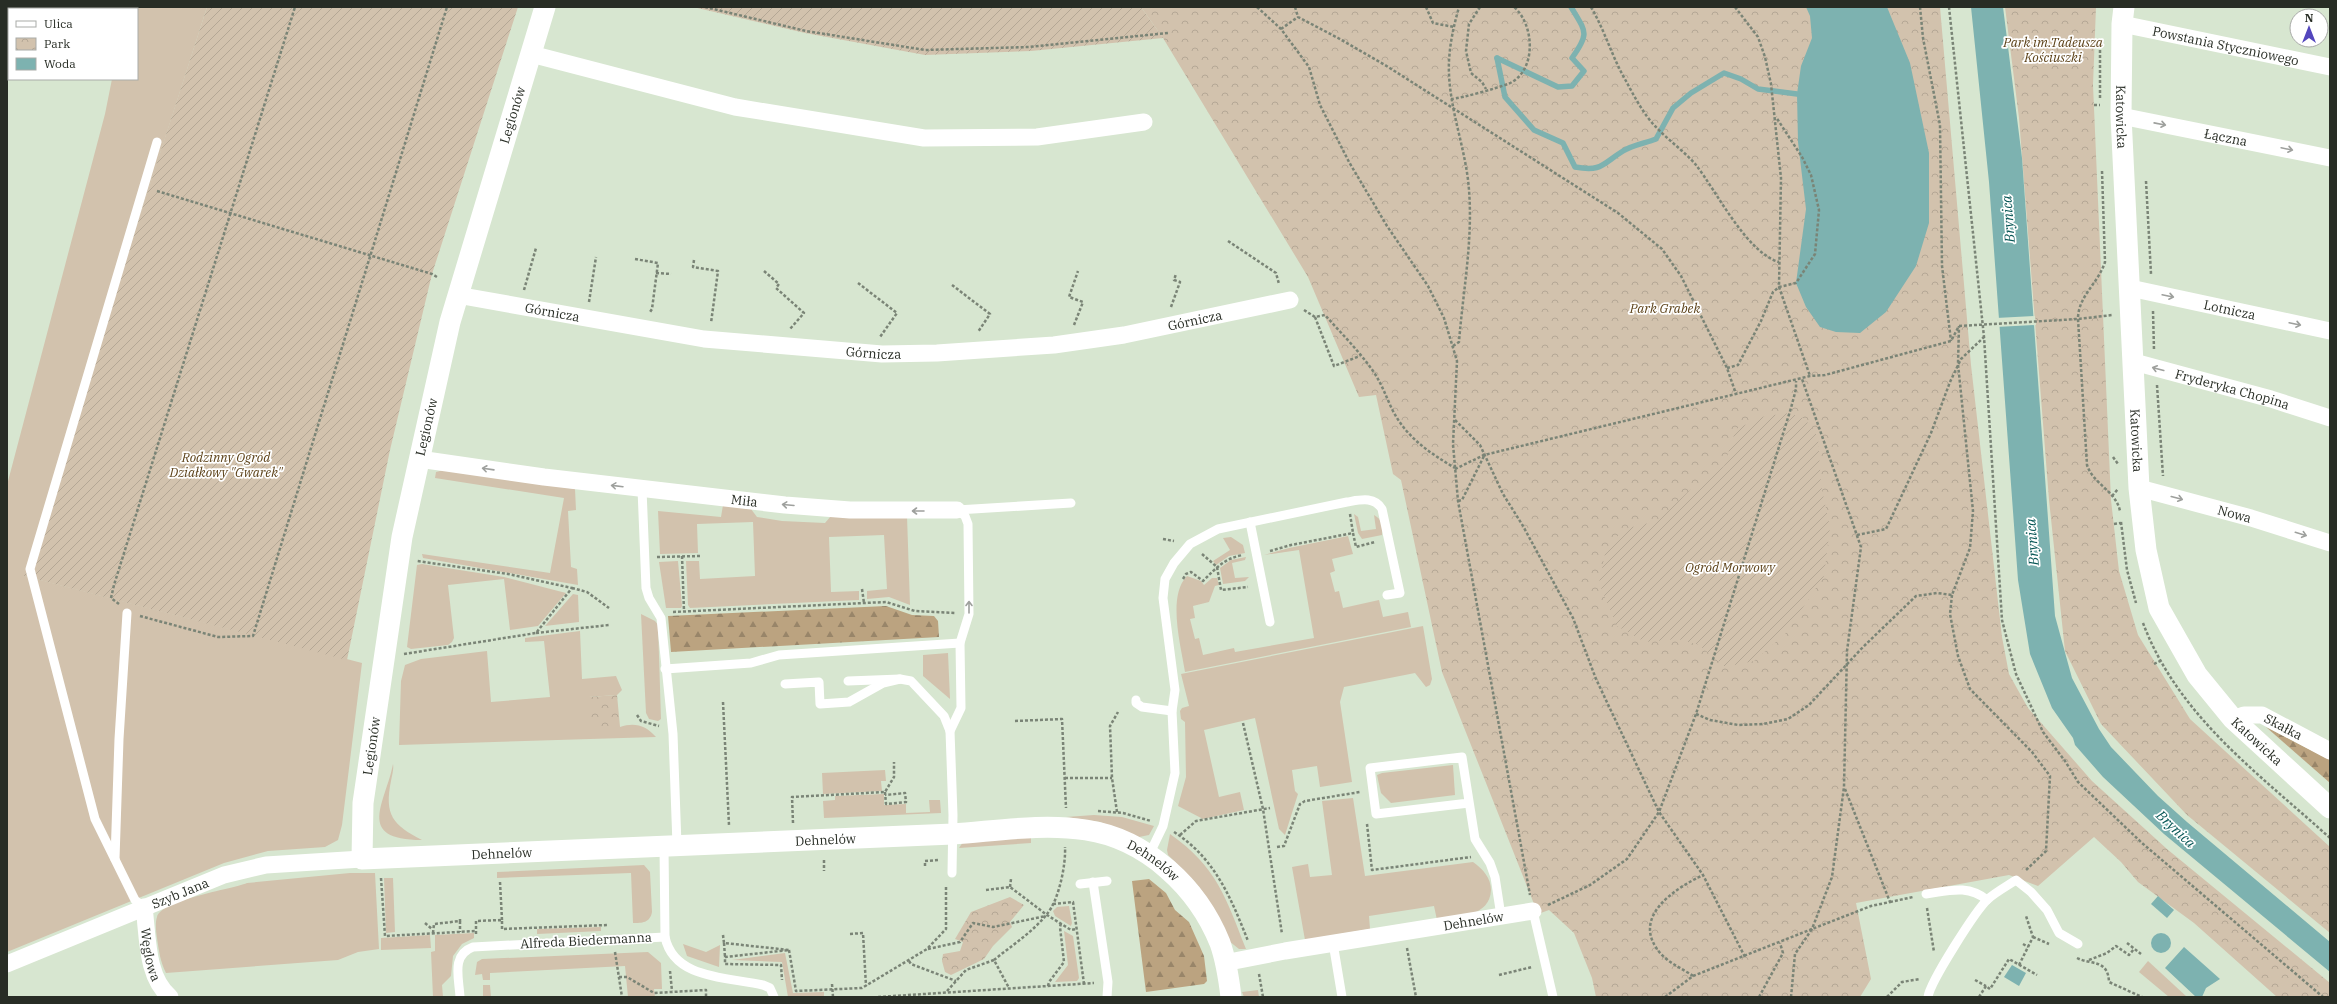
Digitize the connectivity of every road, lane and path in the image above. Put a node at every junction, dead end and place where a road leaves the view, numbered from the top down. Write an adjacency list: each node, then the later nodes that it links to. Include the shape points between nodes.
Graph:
1 (295, 7): 37 (path)
2 (447, 7): 42 (path)
3 (545, 7): 21 (street, Legionów)
4 (705, 7): 19 (path, via 806,31 925,50 1029,47)
5 (1257, 7): 18 (path)
6 (1295, 7): 16 (path)
7 (1426, 7): 17 (path, via 1433,23)
8 (1459, 7): 17 (path)
9 (1480, 7): 23 (path, via 1469,24 1466,51 1471,73)
10 (1514, 7): 23 (path, via 1524,17 1531,46 1522,73 1509,84)
11 (1591, 7): 46 (path, via 1625,80 1655,127 1694,163 1715,190 1738,229 1769,259)
12 (1735, 7): 30 (path, via 1758,37 1771,84)
13 (1920, 7): 76 (path, via 1923,38 1940,125 1942,266)
14 (1949, 7): 67 (path)
15 (2123, 15): 22 (street, Powstania Styczniowego); 29 (street, Katowicka)
16 (1298, 17): 18 (path); 27 (path)
17 (1454, 27): 24 (path, via 1449,62)
18 (1281, 30): 77 (path, via 1309,67 1320,105 1349,162 1387,226 1428,286 1444,318)
19 (1168, 33)
20 (2100, 39): 26 (path)
21 (531, 54): 31 (street, via 736,107 924,138 1037,137); 59 (street, Legionów)
22 (2330, 67)
23 (1486, 89): 24 (path)
24 (1451, 99): 27 (path)
25 (2094, 106): 26 (path)
26 (2100, 106): 28 (path)
27 (1453, 107): 77 (path, via 1469,189 1470,227 1459,342); 81 (path, via 1618,213 1662,249 1681,276)
28 (2100, 111)
29 (2121, 116): 33 (street, Łączna, one-way to 33); 56 (street, Katowicka)
30 (1775, 117): 46 (path, via 1781,178); 55 (path, via 1811,175 1818,210 1815,254 1796,283)
31 (1144, 122)
32 (157, 142): 36 (lane)
33 (2330, 158)
34 (2102, 168): 40 (path)
35 (2145, 178): 58 (path)
36 (144, 188): 37 (path); 172 (lane, via 30,569 94,819)
37 (231, 212): 42 (path); 117 (path)
38 (1228, 240): 60 (path, via 1276,273)
39 (2100, 246): 40 (path)
40 (2105, 246): 66 (path, via 2103,267 2080,304)
41 (536, 248): 57 (path)
42 (370, 256): 52 (path); 122 (path, via 253,636 218,637)
43 (596, 257): 61 (path)
44 (635, 259): 49 (path, via 658,263)
45 (694, 260): 69 (path, via 693,267 718,270)
46 (1779, 262): 55 (path)
47 (1078, 270): 71 (path, via 1068,297 1083,302)
48 (764, 271): 70 (path, via 779,284 776,288 804,313)
49 (656, 273): 50 (path); 65 (path, via 652,308)
50 (671, 274)
51 (1176, 274): 63 (path, via 1174,280 1180,282)
52 (437, 277)
53 (858, 283): 75 (path, via 897,313 880,334 880,340)
54 (952, 285): 74 (path, via 990,314)
55 (1778, 288): 81 (path, via 1773,292 1761,322 1738,365); 83 (path)
56 (2130, 288): 58 (street, Lotnicza); 62 (street, Katowicka)
57 (524, 291)
58 (2152, 293): 72 (street, Lotnicza, one-way to 72); 82 (path)
59 (457, 295): 60 (street, Górnicza, via 704,339 882,354 1054,345 1124,335); 90 (street, Legionów)
60 (1286, 301): 64 (path)
61 (587, 310)
62 (2131, 313): 66 (path); 79 (street, Katowicka)
63 (1169, 314)
64 (1315, 316): 78 (path, via 1325,315); 78 (path, via 1334,366)
65 (647, 319)
66 (2078, 319): 67 (path); 92 (path)
67 (1984, 324): 68 (path); 73 (path)
68 (1959, 326): 76 (path); 80 (path)
69 (710, 327)
70 (790, 330)
71 (1074, 331)
72 (2330, 332)
73 (1984, 337): 80 (path); 274 (path, via 2002,620 2016,674 2033,714 2078,782 2102,806 2190,885)
74 (976, 338)
75 (884, 340)
76 (1951, 341): 83 (path, via 1825,375)
77 (1453, 346): 88 (path, via 1457,361)
78 (1360, 356): 91 (path, via 1386,391 1403,428 1419,445)
79 (2134, 362): 82 (street, Fryderyka Chopina); 93 (street, Katowicka)
80 (1958, 364): 104 (path, via 1886,529); 116 (path, via 1973,511 1970,548)
81 (1727, 368): 86 (path)
82 (2156, 368): 87 (street, Fryderyka Chopina, one-way to 82); 95 (path)
83 (1810, 376): 84 (path)
84 (1802, 379): 85 (path); 104 (path)
85 (1796, 381): 86 (path); 140 (path, via 1791,408)
86 (1736, 394): 89 (path)
87 (2330, 418)
88 (1454, 420): 89 (path, via 1480,445); 91 (path)
89 (1484, 455): 91 (path); 96 (path, via 1462,500); 160 (path, via 1503,494 1573,618 1596,679)
90 (419, 459): 94 (street, Miła, one-way to 90); 171 (street, Legionów, via 398,557 375,716 364,803)
91 (1455, 469): 96 (path)
92 (2089, 470)
93 (2139, 488): 95 (street, Nowa); 142 (street, Katowicka, via 2146,550 2159,608 2197,675)
94 (642, 489): 99 (street, Miła, one-way to 94, via 850,510); 110 (lane, Alfreda Biedermanna)
95 (2163, 494): 106 (street, Nowa, one-way to 106, via 2252,518)
96 (1458, 501): 194 (path)
97 (1347, 502): 100 (lane); 103 (path); 115 (lane, via 1367,499 1374,501 1382,509 1400,593)
98 (1071, 504): 99 (lane, Miła)
99 (957, 510): 123 (lane, one-way to 99, via 968,524 965,516)
100 (1250, 522): 107 (lane, via 1218,528); 124 (lane)
101 (2121, 523): 102 (path)
102 (2114, 524)
103 (1353, 533)
104 (1857, 535): 130 (path, via 1861,547)
105 (1163, 539): 107 (path)
106 (2330, 543)
107 (1190, 544): 114 (path, via 1217,567 1221,590 1248,586); 138 (lane, via 1174,563 1164,585 1163,598 1175,690)
108 (682, 556): 109 (path); 110 (path); 121 (path)
109 (701, 556)
110 (645, 557): 120 (lane, Alfreda Biedermanna, via 646,588)
111 (409, 560): 112 (path, via 508,574)
112 (572, 588): 119 (path, via 587,592); 126 (path)
113 (862, 589): 118 (path)
114 (1249, 592)
115 (1387, 595)
116 (1952, 595): 130 (path, via 1937,593 1916,596); 181 (path, via 1950,614 1958,656 1970,689 2032,752 2050,776 2046,851)
117 (111, 598)
118 (864, 603): 121 (path); 123 (path, via 886,602 915,611)
119 (609, 608)
120 (658, 611): 121 (path); 132 (lane, Alfreda Biedermanna, via 661,618)
121 (684, 611)
122 (127, 613): 172 (lane)
123 (969, 614): 127 (lane)
124 (1270, 622)
125 (609, 625): 126 (path)
126 (536, 633): 128 (path)
127 (960, 644): 132 (lane, via 779,655 751,663); 146 (lane, via 961,708)
128 (396, 656)
129 (2160, 661): 131 (path)
130 (1847, 664): 140 (path, via 1809,705 1788,719 1738,725 1710,720); 151 (path)
131 (2154, 664)
132 (665, 669): 145 (lane, Alfreda Biedermanna)
133 (900, 679): 134 (lane); 135 (lane, via 882,683 856,699 839,704 820,704 819,682); 146 (lane, via 911,682 944,716)
134 (848, 682)
135 (785, 684)
136 (1136, 700): 138 (lane, via 1142,707)
137 (723, 702): 163 (path)
138 (1172, 711): 169 (lane, via 1174,782 1163,826)
139 (1118, 712): 150 (path, via 1110,726)
140 (1696, 714): 160 (path)
141 (636, 716): 145 (path, via 641,721 655,726)
142 (2233, 719): 147 (street, Skałka, via 2244,714 2262,716); 156 (street, Katowicka)
143 (1015, 721): 149 (path, via 1062,719)
144 (1243, 723): 157 (path, via 1247,731)
145 (672, 728): 167 (lane, Alfreda Biedermanna)
146 (950, 731): 164 (lane)
147 (2330, 751)
148 (894, 762): 152 (path, via 894,777)
149 (1065, 778): 150 (path); 158 (path)
150 (1112, 778): 159 (path)
151 (1844, 787): 191 (path); 203 (path, via 1832,877)
152 (885, 793): 152 (path, via 886,804 906,802 905,793); 162 (path, via 792,797)
153 (1357, 793): 168 (path, via 1300,804 1284,846)
154 (1469, 803): 154 (lane, via 1376,814 1370,768 1462,757); 170 (lane, via 1475,839)
155 (1270, 808): 157 (path)
156 (2330, 808)
157 (1263, 809): 165 (path, via 1196,822); 223 (path)
158 (1067, 812)
159 (1117, 812)
160 (1659, 812): 179 (path); 194 (path, via 1627,860 1590,885)
161 (1367, 823): 170 (path, via 1372,870)
162 (793, 829)
163 (729, 832)
164 (953, 834): 167 (street, Dehnelów); 169 (street, Dehnelów, via 1038,828 1078,829 1119,838); 178 (lane)
165 (1180, 835)
166 (1071, 844): 192 (path, via 1064,845 1066,862)
167 (670, 845): 171 (street, Dehnelów); 210 (lane, Alfreda Biedermanna)
168 (1277, 847)
169 (1149, 856): 231 (street, Dehnelów, via 1176,877 1198,903 1219,943)
170 (1484, 856): 196 (lane, via 1495,877)
171 (362, 859): 193 (street, Szyb Jana, via 266,865 224,875)
172 (115, 860): 193 (lane, via 135,900)
173 (824, 860): 176 (path)
174 (946, 860): 175 (path, via 925,861)
175 (925, 866)
176 (824, 871)
177 (381, 873): 204 (path, via 385,936)
178 (952, 873)
179 (1703, 875): 226 (path); 239 (path, via 1682,885 1665,899 1656,909 1651,923 1652,940 1661,955)
180 (1011, 879): 187 (path)
181 (2016, 880): 190 (lane); 216 (lane, via 2047,910 2059,933)
182 (1106, 881): 185 (lane)
183 (500, 882): 198 (path)
184 (946, 882): 219 (path, via 946,929)
185 (1093, 882): 186 (lane); 244 (lane)
186 (1080, 884)
187 (1010, 887): 188 (path); 195 (path)
188 (986, 890)
189 (1926, 894): 190 (lane, via 1966,888 1978,892); 191 (path); 227 (path)
190 (1987, 900): 271 (lane, via 1929,989)
191 (1890, 902): 203 (path, via 1871,906)
192 (1053, 904): 195 (path); 202 (path, via 1073,902)
193 (144, 907): 232 (street, Szyb Jana); 254 (street, Węglowa, via 154,973 163,991)
194 (1533, 911): 196 (street, Dehnelów); 233 (lane)
195 (1047, 915): 200 (path); 219 (path, via 993,927 973,922 960,942); 229 (path)
196 (1500, 916): 207 (street, Dehnelów)
197 (2026, 916): 218 (path, via 2033,937)
198 (502, 920): 201 (path, via 502,929 605,924); 205 (path, via 476,921)
199 (425, 923): 204 (path)
200 (1061, 923): 202 (path, via 1071,930); 249 (path, via 1064,962 1048,982)
201 (610, 926)
202 (1076, 929): 246 (path)
203 (1812, 929): 213 (path); 269 (path, via 1795,954)
204 (433, 931): 206 (path); 206 (path, via 436,923 460,920)
205 (476, 931): 206 (path); 217 (path)
206 (460, 932)
207 (1404, 932): 212 (street, Dehnelów); 265 (path)
208 (850, 934): 248 (path, via 863,933)
209 (723, 935): 211 (path)
210 (665, 937): 217 (lane, Alfreda Biedermanna); 258 (lane, via 668,949 690,969 707,975 763,985 770,988)
211 (724, 943): 222 (path); 225 (path)
212 (1334, 943): 223 (street, Dehnelów); 264 (lane)
213 (1780, 943): 226 (path); 268 (path, via 1783,953)
214 (2127, 943): 220 (path)
215 (2023, 944): 218 (path)
216 (2078, 944)
217 (477, 947): 255 (lane, Alfreda Biedermanna, via 465,950 460,956)
218 (2028, 947): 234 (path)
219 (927, 949): 228 (path)
220 (2134, 949): 224 (path); 230 (path, via 2129,955 2116,946 2107,953)
221 (623, 950): 240 (path, via 615,951)
222 (789, 950): 225 (path); 252 (path, via 796,991)
223 (1285, 951): 231 (street, Dehnelów)
224 (2141, 954)
225 (725, 957): 242 (path, via 725,964 781,966)
226 (1745, 957): 239 (path)
227 (1933, 959)
228 (909, 960): 243 (path, via 911,964); 248 (path)
229 (994, 960): 243 (path, via 966,970); 251 (path)
230 (2089, 960)
231 (1224, 963): 262 (street, Dehnelów)
232 (7, 964)
233 (1545, 964): 237 (path); 266 (lane)
234 (2019, 965): 238 (path); 250 (path, via 2009,959 1990,989)
235 (2103, 966): 273 (path, via 2109,974 2109,982)
236 (1924, 974): 270 (path, via 1920,979 1902,982)
237 (1499, 975)
238 (2037, 975)
239 (1693, 976): 267 (path)
240 (618, 977): 256 (path); 257 (path, via 627,977 654,993 706,990)
241 (1975, 980): 250 (path)
242 (782, 981)
243 (956, 981): 253 (path)
244 (1108, 982): 246 (path); 261 (lane)
245 (832, 984): 252 (path)
246 (1084, 984): 249 (path)
247 (1261, 984): 263 (path)
248 (866, 986): 252 (path)
249 (1048, 986): 251 (path)
250 (1986, 986): 272 (path)
251 (1009, 988): 253 (path)
252 (832, 989): 259 (path)
253 (947, 991): 260 (path)
254 (170, 997)
255 (460, 997)
256 (622, 997)
257 (706, 997)
258 (774, 997)
259 (832, 997)
260 (878, 997)
261 (1107, 997)
262 (1231, 997)
263 (1263, 997)
264 (1342, 997)
265 (1416, 997)
266 (1553, 997)
267 (1664, 997)
268 (1758, 997)
269 (1791, 997)
270 (1887, 997)
271 (1928, 997)
272 (1979, 997)
273 (2142, 997)
274 (2323, 997)

